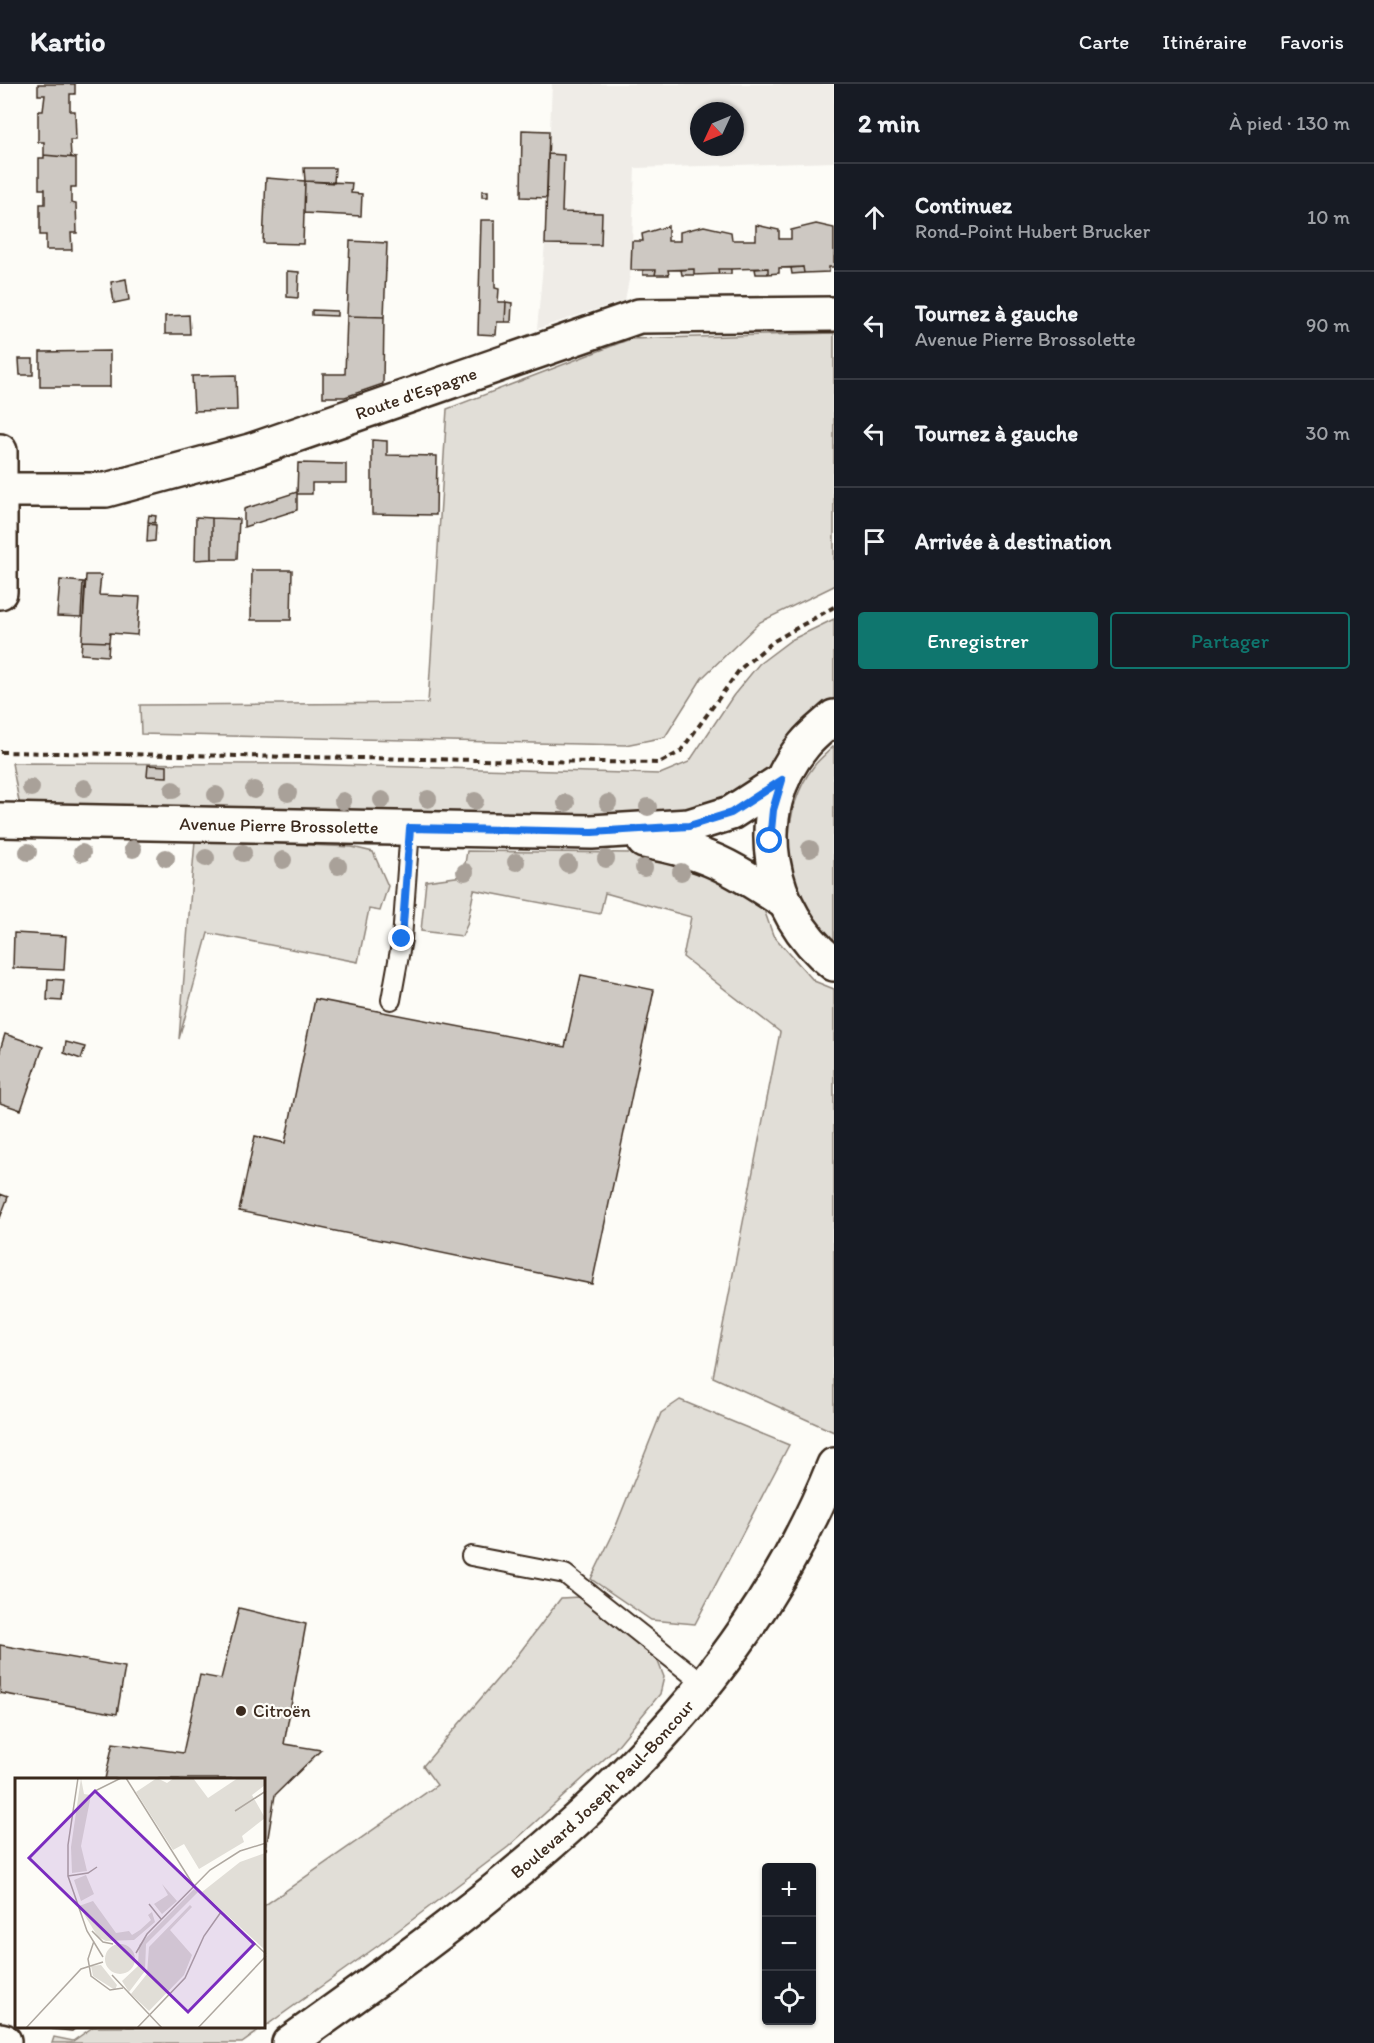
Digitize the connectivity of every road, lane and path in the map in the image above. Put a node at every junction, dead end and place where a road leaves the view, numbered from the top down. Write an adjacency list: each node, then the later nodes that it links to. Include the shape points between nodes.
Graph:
1 (834, 314): 3 (main road, Route d'Espagne, via 639,316 250,451 106,490)
2 (0, 451): 3 (main road)
3 (1, 490): 4 (main road)
4 (0, 592)
5 (834, 607): 7 (path, via 774,641 740,669 680,752 659,763)
6 (834, 717): 8 (main road, via 803,745)
7 (0, 752)
8 (782, 780): 11 (main road, Avenue Pierre Brossolette, via 731,813 689,826); 12 (main road, via 773,810 770,841)
9 (0, 820): 10 (main road, Avenue Pierre Brossolette)
10 (410, 828): 11 (main road, Avenue Pierre Brossolette); 14 (lane, via 402,939)
11 (592, 832): 12 (main road, Avenue Pierre Brossolette, via 684,848 726,864)
12 (783, 901): 13 (main road, via 803,934)
13 (834, 964)
14 (391, 1000)
15 (834, 1465): 17 (main road, Boulevard Joseph Paul-Boncour, via 787,1562)
16 (471, 1556): 17 (lane, via 565,1574)
17 (706, 1686): 18 (main road, Boulevard Joseph Paul-Boncour, via 641,1760 568,1830 430,1943)
18 (289, 2043)

